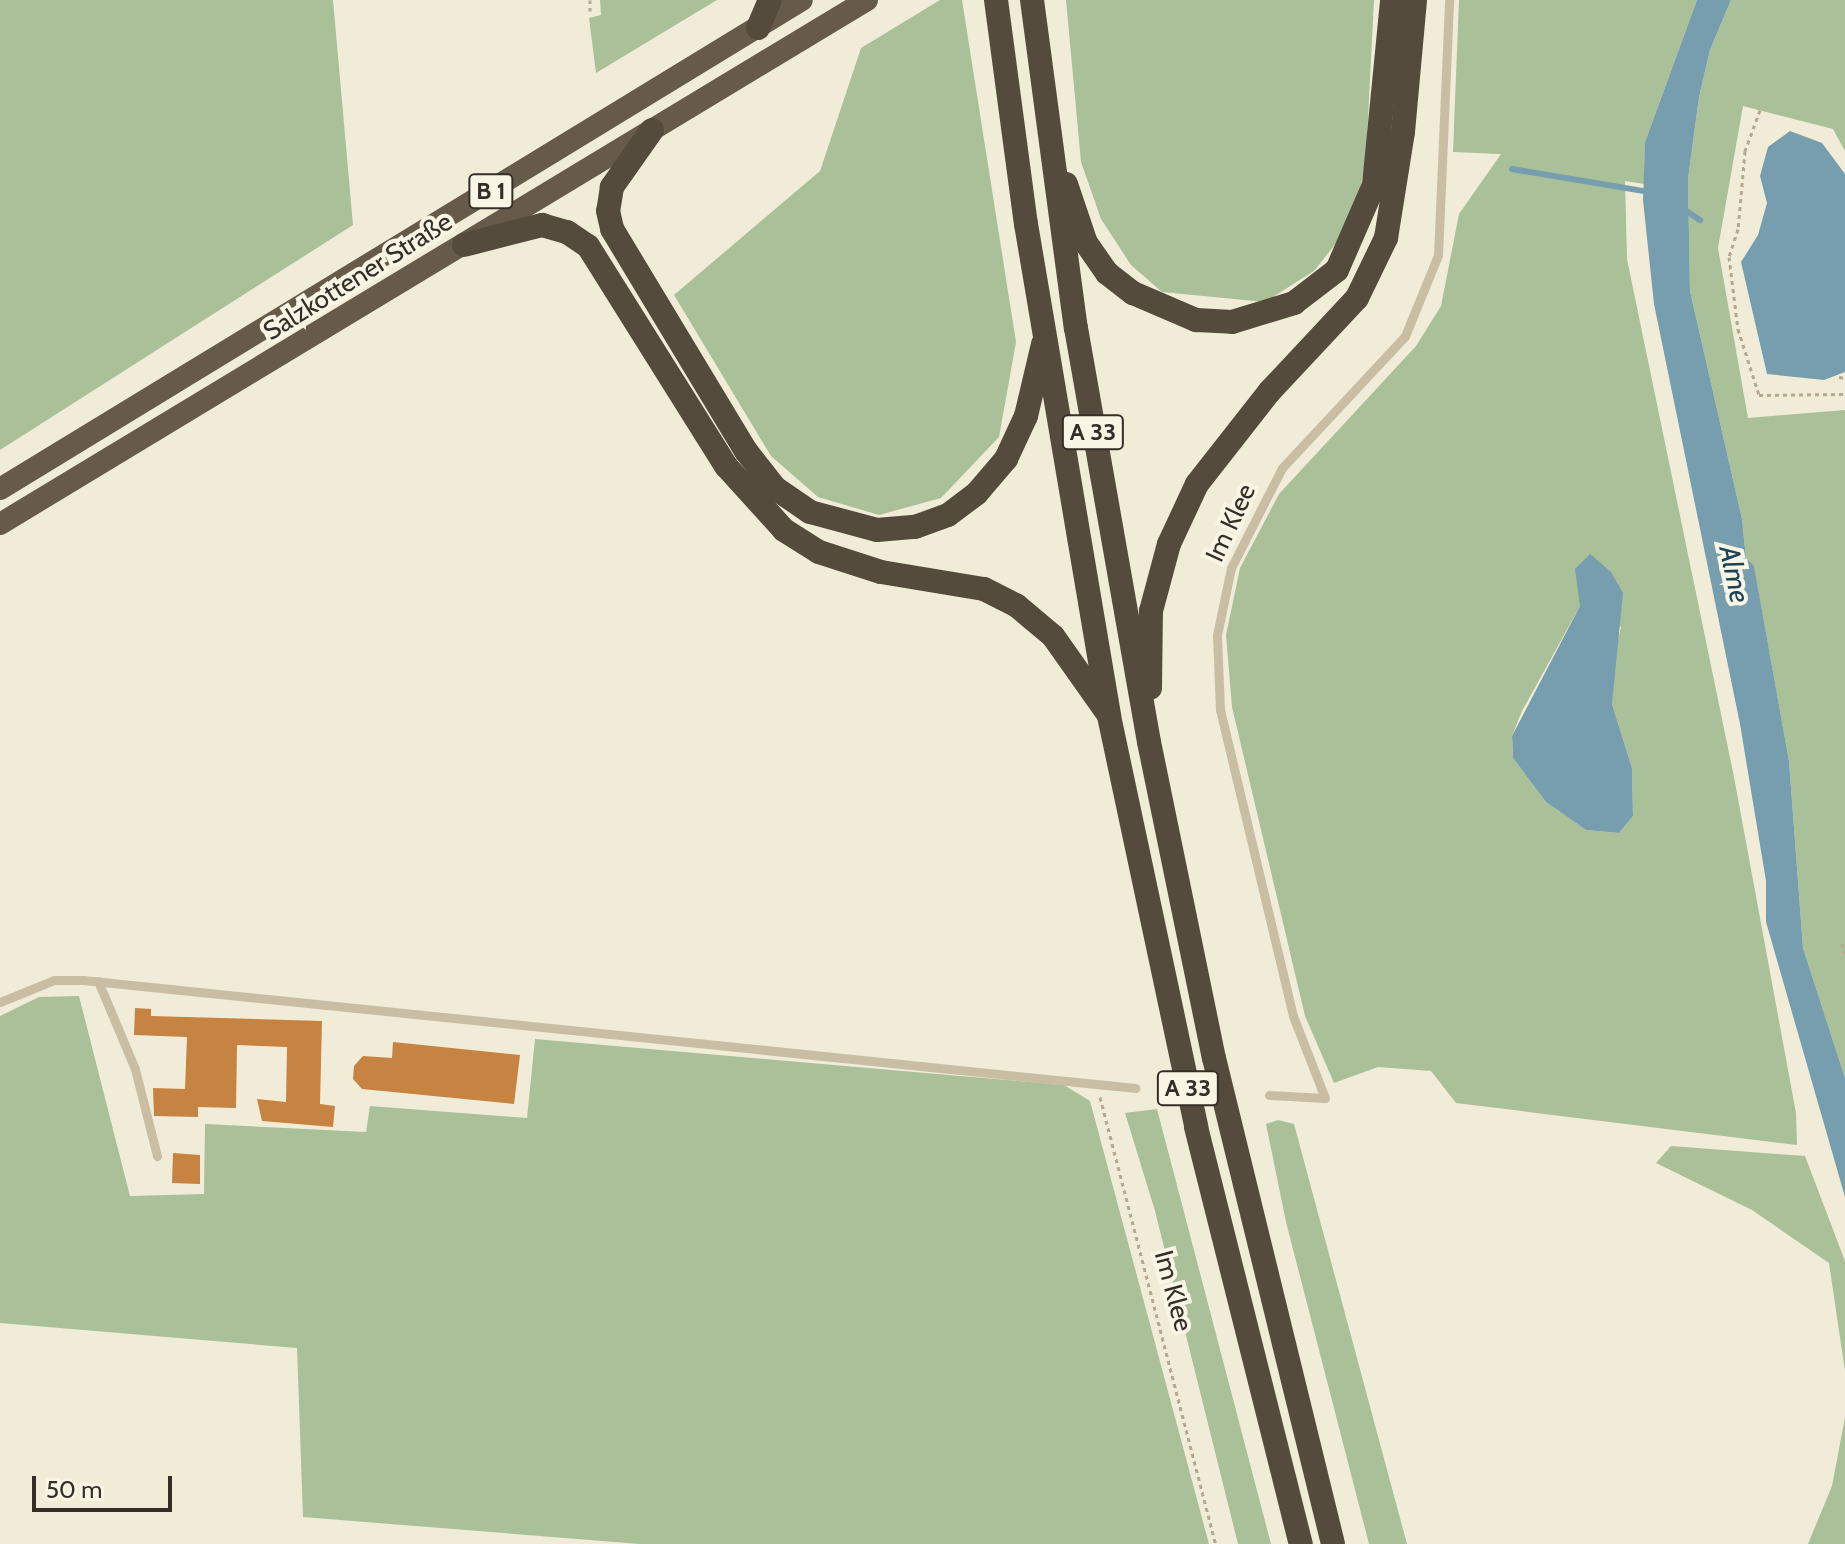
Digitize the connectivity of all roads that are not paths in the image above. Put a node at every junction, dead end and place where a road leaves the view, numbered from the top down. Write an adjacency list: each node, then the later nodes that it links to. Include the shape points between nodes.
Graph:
1 (770, 0): 9 (highway)
2 (802, 0): 9 (highway, Salzkottener Straße / B 1)
3 (867, 0): 11 (highway, Salzkottener Straße / B 1)
4 (996, 0): 13 (highway, A 33)
5 (1032, 0): 10 (highway, A 33)
6 (1392, 0): 10 (highway, via 1374,185 1360,227 1337,270 1270,314 1232,322 1196,320 1133,293 1107,273 1086,243)
7 (1415, 0): 17 (highway, via 1403,132 1386,238 1357,298 1270,391 1197,484 1169,544 1151,611)
8 (1449, 0): 21 (lane, Im Klee, via 1438,255 1405,336 1282,468 1231,568 1217,635 1220,710 1293,1016 1325,1098)
9 (758, 28): 14 (highway, Salzkottener Straße / B 1)
10 (1045, 121): 17 (highway, A 33)
11 (652, 130): 12 (highway, Salzkottener Straße / B 1); 13 (highway, via 612,187 612,229 746,451 775,488 810,512 877,530 915,527 968,501 1006,459 1026,416)
12 (464, 245): 15 (highway, Salzkottener Straße / B 1); 16 (highway, via 542,225 567,232 588,246 726,466 784,530 819,552 881,572 984,589 1016,605 1053,636)
13 (1045, 334): 16 (highway, A 33)
14 (0, 489)
15 (0, 524)
16 (1109, 716): 23 (highway, A 33, via 1196,1127)
17 (1149, 742): 24 (highway, A 33, via 1214,1058)
18 (98, 981): 19 (lane, via 54,980); 20 (lane); 22 (lane, via 135,1069)
19 (0, 1002)
20 (1135, 1088)
21 (1269, 1095)
22 (157, 1156)
23 (1301, 1544)
24 (1333, 1544)

